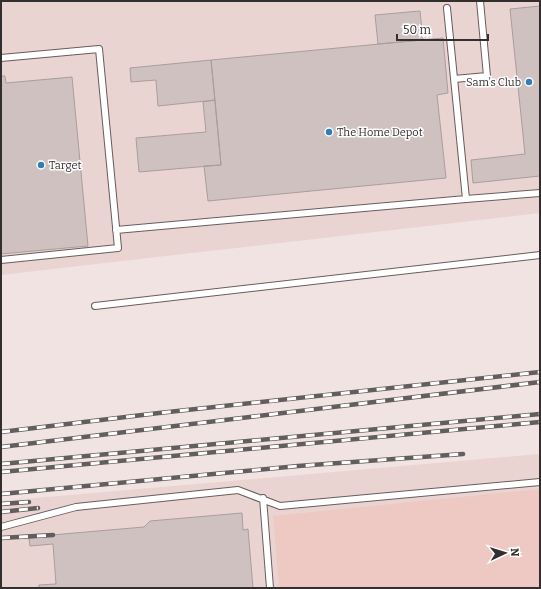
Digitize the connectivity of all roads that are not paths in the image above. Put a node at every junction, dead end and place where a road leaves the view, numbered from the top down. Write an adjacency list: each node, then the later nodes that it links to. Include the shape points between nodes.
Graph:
1 (480, 1): 4 (lane, via 487,76)
2 (447, 8): 4 (lane)
3 (1, 58): 7 (lane, via 99,49)
4 (454, 79): 6 (lane)
5 (540, 193): 6 (lane)
6 (466, 199): 7 (lane)
7 (116, 230): 9 (lane, via 118,248)
8 (540, 255): 10 (lane)
9 (1, 260)
10 (95, 306)
11 (540, 482): 12 (lane, via 280,506)
12 (263, 498): 13 (lane, via 238,490 76,507); 14 (lane)
13 (1, 527)
14 (270, 588)

